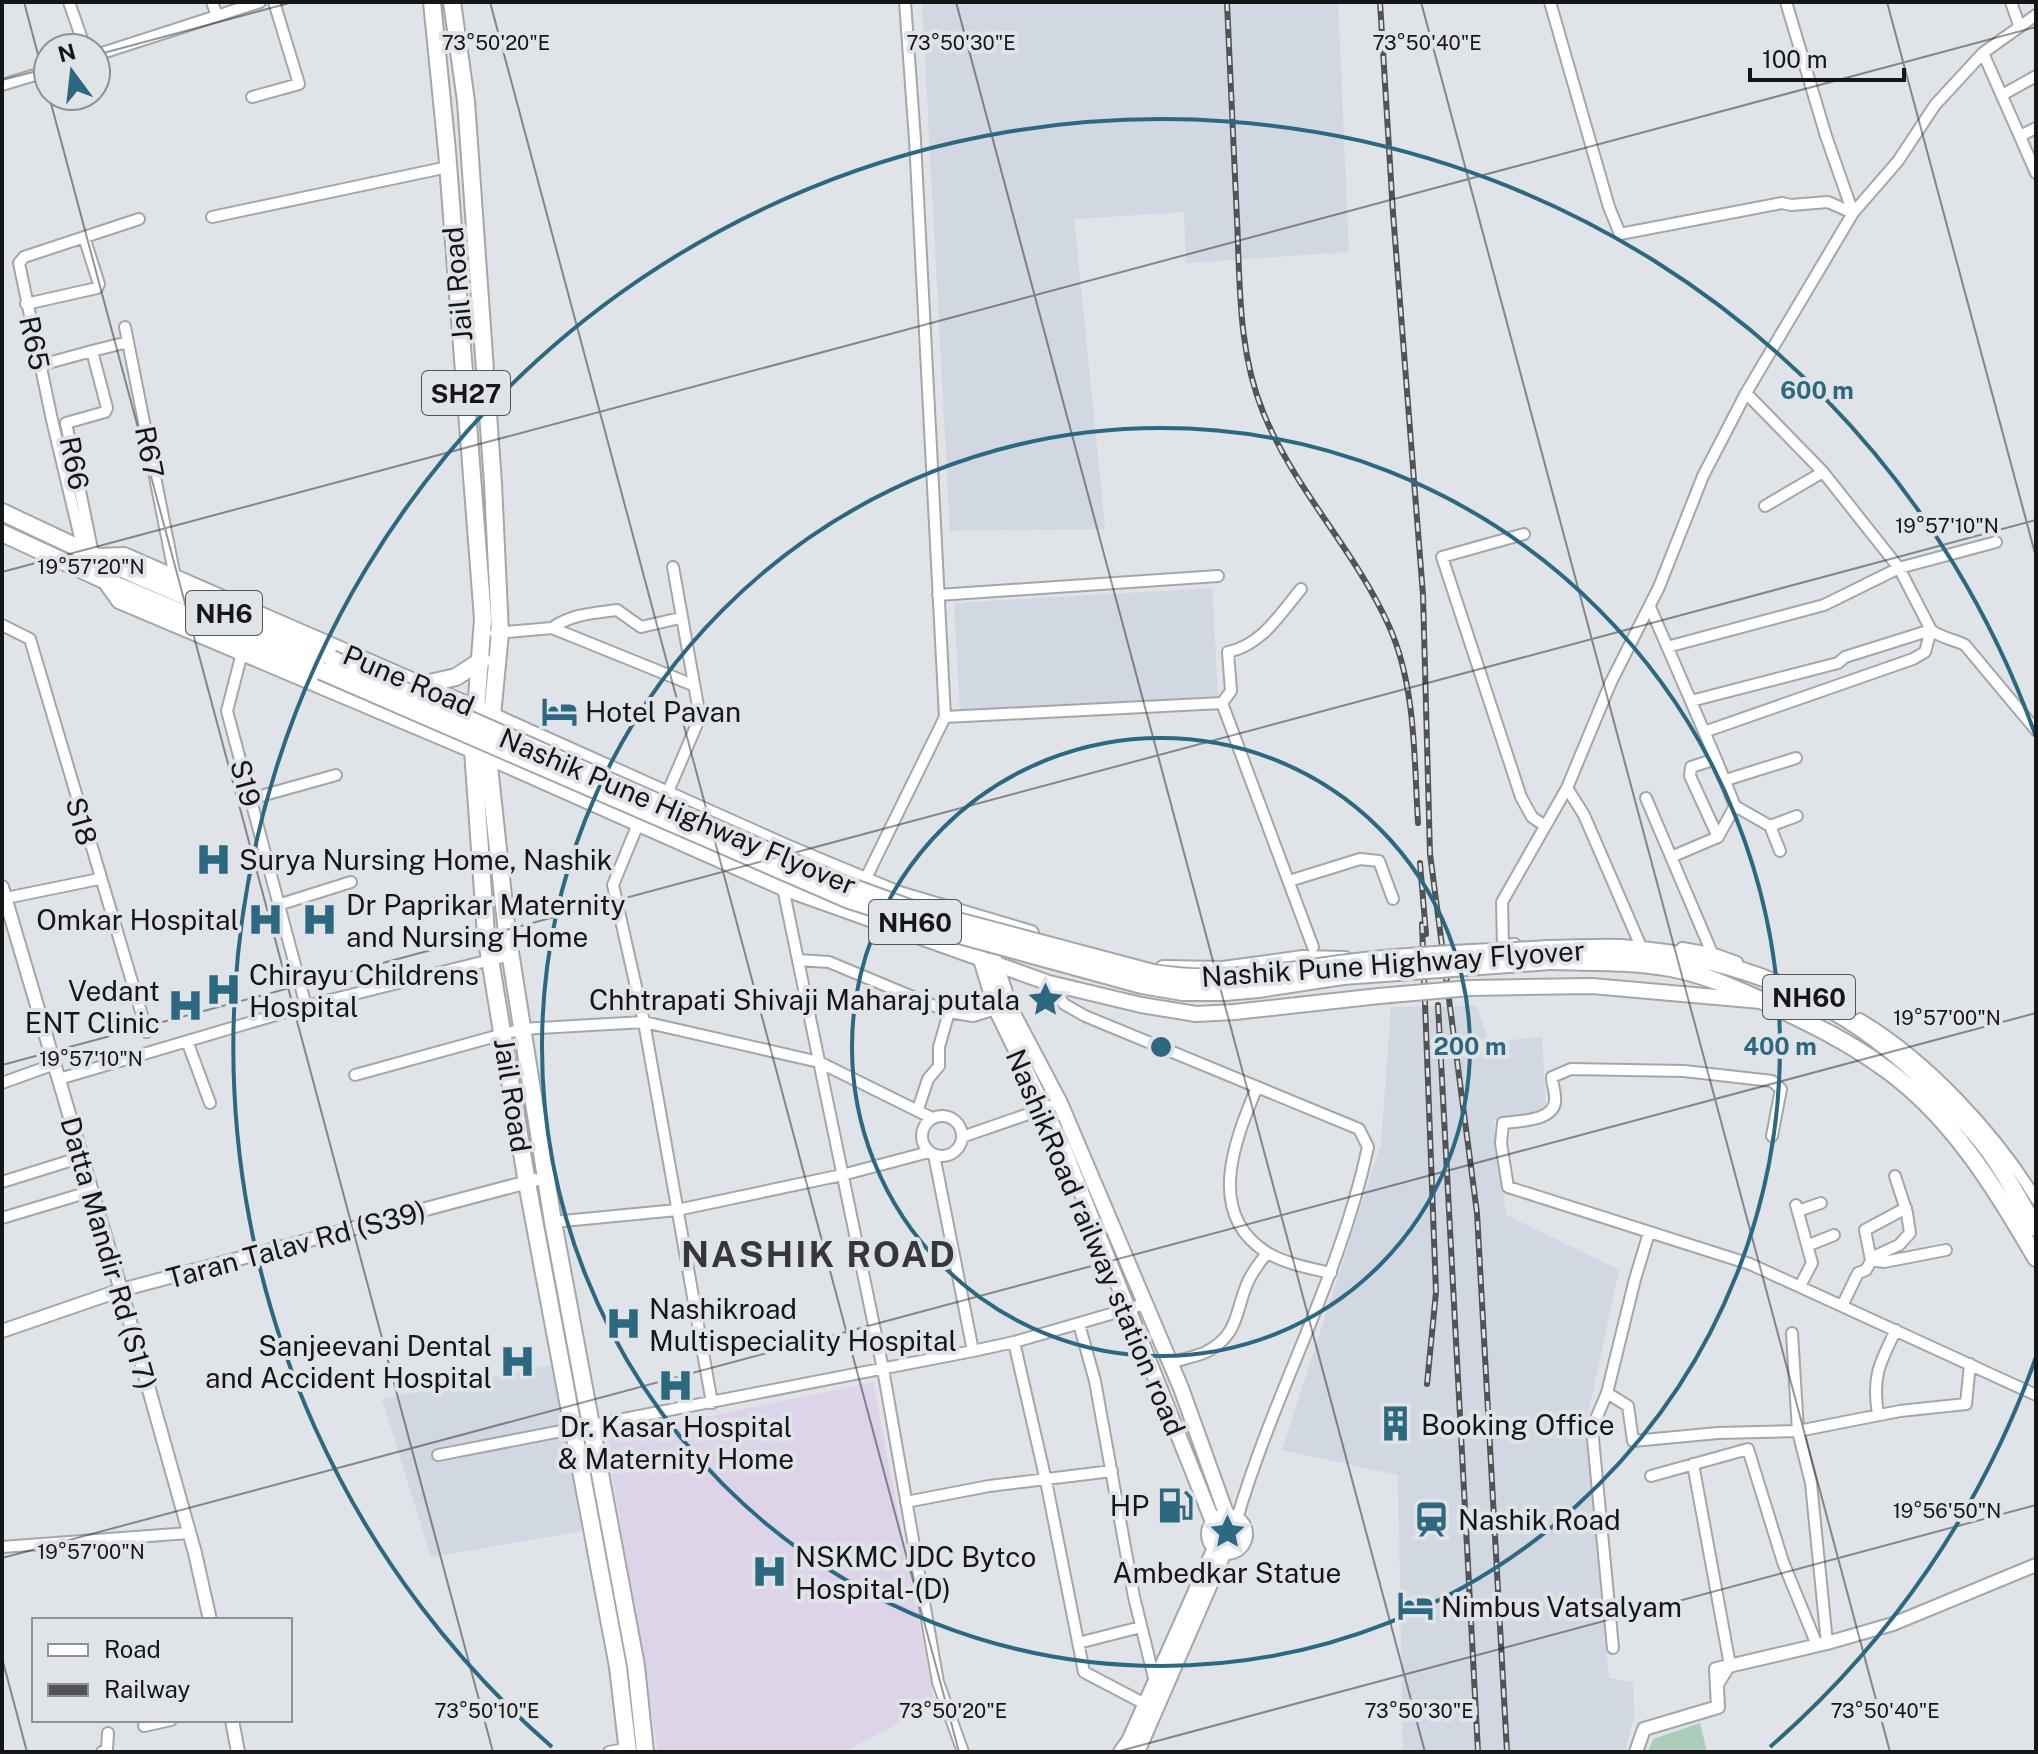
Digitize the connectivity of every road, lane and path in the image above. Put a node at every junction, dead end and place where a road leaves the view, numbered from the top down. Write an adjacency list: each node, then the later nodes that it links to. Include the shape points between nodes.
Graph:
1 (69, 2): 14 (street)
2 (212, 2): 12 (street)
3 (260, 2): 12 (street)
4 (274, 2): 21 (street, via 299,84)
5 (432, 2): 24 (main road, Jail Road / SH27)
6 (452, 2): 57 (main road, via 467,117 493,484)
7 (905, 2): 51 (street)
8 (1550, 2): 26 (street, via 1620,234 1782,203 1828,202)
9 (1786, 2): 26 (street)
10 (2011, 2): 13 (street)
11 (2036, 15): 13 (street)
12 (217, 16): 15 (street)
13 (2019, 25): 16 (street)
14 (79, 32)
15 (112, 50)
16 (1983, 53): 20 (street); 26 (street, via 1935,105 1898,161)
17 (32, 76): 19 (street)
18 (2036, 76): 20 (street)
19 (2, 85)
20 (2002, 95): 23 (street)
21 (252, 97)
22 (2036, 128): 23 (street)
23 (2020, 136): 25 (street)
24 (448, 167): 27 (street); 57 (main road, Jail Road / SH27)
25 (2035, 170)
26 (1853, 213): 35 (street)
27 (212, 217)
28 (139, 219): 29 (street, R65)
29 (84, 237): 30 (street, R65, via 20,259); 30 (street, via 97,288)
30 (26, 304): 37 (street, R65)
31 (125, 327): 32 (street, R67)
32 (128, 342): 33 (street); 48 (street, R67)
33 (92, 351): 34 (street); 36 (street, R66, via 107,408)
34 (48, 363)
35 (1746, 393): 38 (street); 52 (street, via 1703,476)
36 (66, 423): 37 (street); 44 (street, R66)
37 (54, 426): 44 (street, R65)
38 (1823, 472): 39 (street); 46 (street)
39 (1765, 506)
40 (2, 512): 44 (main road, NH6)
41 (2, 533): 49 (main road, Nashik Pune Highway Flyover)
42 (1524, 534): 82 (street, via 1442,557 1521,797 1532,817)
43 (1996, 542): 46 (street)
44 (91, 553): 48 (main road, Pune Road, via 124,555); 61 (main road, Nashik Pune Highway Flyover / NH6)
45 (673, 567): 53 (street)
46 (1899, 568): 56 (street); 58 (street, via 1824,605)
47 (1218, 576): 51 (street)
48 (175, 577): 62 (main road, Pune Road)
49 (104, 580): 59 (main road, via 119,601); 61 (main road, Nashik Pune Highway Flyover / NH6)
50 (1301, 589): 65 (street, via 1267,632 1228,652 1231,691)
51 (938, 595): 67 (street)
52 (1650, 607): 58 (street); 75 (street, via 1611,682)
53 (680, 618): 55 (street, via 641,627 617,610 581,615); 63 (street)
54 (2, 625): 87 (street, S18, via 30,639)
55 (552, 628): 57 (street); 63 (street)
56 (1931, 630): 64 (street, via 1838,663); 68 (street, via 1965,645); 69 (street, via 1925,652 1913,659)
57 (494, 637): 60 (main road, Jail Road / SH27); 66 (main road, Jail Road / SH27)
58 (1667, 647): 64 (street)
59 (242, 653): 70 (main road); 78 (street, S19, via 227,711)
60 (482, 660): 62 (main road, via 456,677); 66 (main road, Jail Road / SH27)
61 (326, 665): 100 (main road, Nashik Pune Highway Flyover / NH60, bridge, via 849,900 1142,985 1225,992); 104 (main road, Nashik Pune Highway Flyover / NH60, bridge, via 912,909 1184,978 1263,975)
62 (421, 685): 66 (main road, Pune Road)
63 (693, 685): 76 (street, via 700,717)
64 (1691, 701): 69 (street)
65 (1222, 703): 67 (street); 89 (street)
66 (484, 712): 70 (main road, Jail Road / SH27); 76 (main road, Pune Road)
67 (945, 717): 88 (street)
68 (2036, 730)
69 (1704, 732): 72 (street)
70 (481, 753): 81 (main road); 99 (main road, Jail Road); 102 (main road, Jail Road)
71 (1796, 758): 74 (street)
72 (1716, 759): 74 (street); 84 (street, via 1691,767 1690,776)
73 (336, 775): 78 (street)
74 (1726, 780): 79 (street)
75 (1567, 788): 82 (street); 96 (street)
76 (667, 794): 88 (main road, Pune Road)
77 (1646, 798): 86 (street)
78 (250, 799): 94 (street, S19)
79 (1735, 806): 83 (street); 84 (street)
80 (1797, 816): 83 (street)
81 (638, 824): 91 (main road); 111 (street, via 613,885)
82 (1545, 826): 96 (street, via 1502,902 1503,945)
83 (1770, 826): 85 (street)
84 (1718, 837): 86 (street)
85 (1780, 851)
86 (1671, 857): 98 (street)
87 (99, 879): 92 (street); 113 (street, S18)
88 (865, 880): 95 (main road, Pune Road)
89 (1289, 881): 93 (street, via 1360,859 1379,861); 97 (street)
90 (351, 882): 94 (street)
91 (783, 888): 101 (main road); 103 (street)
92 (4, 892): 117 (street, Datta Mandir Rd (S17))
93 (1393, 899)
94 (278, 905): 108 (street, S19)
95 (979, 918): 97 (main road, Pune Road, via 1163,968 1223,969); 101 (main road, NashikRoad railway station road); 105 (main road)
96 (1639, 942): 98 (street)
97 (1315, 952): 104 (main road, Pune Road, bridge)
98 (1712, 953): 137 (street, via 1818,995 1884,1033 1941,1081 1988,1133)
99 (510, 955): 102 (street); 112 (main road, Jail Road)
100 (1549, 955): 104 (main road, Nashik Pune Highway Flyover / NH60, bridge); 107 (main road, Nashik Pune Highway Flyover / NH60, via 1670,968 1723,982); 143 (main road, Nashik Pune Highway Flyover / NH60, via 1620,948 1692,957 1740,968 1850,1019 1909,1064 1959,1116 1991,1154)
101 (980, 959): 105 (main road); 109 (main road, NashikRoad railway station road)
102 (491, 960): 108 (street); 114 (main road, Jail Road)
103 (798, 960): 110 (street, via 829,962); 116 (street)
104 (1366, 961)
105 (995, 963): 106 (main road); 123 (main road, via 1010,1008)
106 (1049, 983): 107 (main road, bridge, via 1196,1014 1470,988 1592,986); 121 (street, via 1064,1004 1085,1016)
107 (1762, 1001): 149 (main road, Nashik Pune Highway Flyover / NH60, via 1829,1032 1883,1066 1921,1100 1961,1142)
108 (306, 1006): 115 (street)
109 (996, 1009): 110 (street, via 973,1016); 125 (main road, NashikRoad railway station road)
110 (949, 1012): 124 (street, via 939,1066 928,1079)
111 (644, 1022): 112 (street); 116 (street); 140 (street)
112 (522, 1029): 114 (street); 133 (main road, Jail Road)
113 (147, 1032)
114 (503, 1033): 118 (street); 135 (main road, Jail Road)
115 (187, 1041): 119 (street); 122 (street)
116 (819, 1062): 124 (street); 131 (street)
117 (55, 1064): 119 (street, Datta Mandir Rd (S17)); 120 (street)
118 (355, 1075)
119 (59, 1079): 130 (street, Datta Mandir Rd (S17))
120 (2, 1083)
121 (1257, 1087): 148 (street, via 1240,1128 1228,1187 1242,1229); 151 (street, via 1359,1129 1368,1147)
122 (210, 1103)
123 (1060, 1103): 125 (street); 154 (main road)
124 (918, 1109): 126 (street)
125 (1046, 1109): 128 (street); 156 (main road, NashikRoad railway station road)
126 (932, 1118): 128 (street, via 950,1117 960,1125); 129 (street, via 921,1134)
127 (1772, 1136): 144 (street, via 1781,1089 1772,1081 1684,1071 1571,1069 1552,1077 1553,1108 1534,1119 1503,1123 1508,1187)
128 (962, 1137): 129 (street, via 953,1153)
129 (932, 1154): 131 (street); 162 (street)
130 (82, 1157): 134 (street); 136 (street, Datta Mandir Rd (S17))
131 (842, 1175): 140 (street); 165 (street)
132 (1895, 1176): 139 (street)
133 (546, 1177): 135 (street, Taran Talav Rd (S39)); 142 (main road, Jail Road)
134 (2, 1182)
135 (527, 1183): 153 (street, Taran Talav Rd (S39)); 171 (main road, Jail Road)
136 (92, 1191): 141 (street); 153 (street, Datta Mandir Rd (S17))
137 (2036, 1199)
138 (1821, 1203): 146 (street, via 1797,1208)
139 (1906, 1208): 150 (street, via 1911,1230 1906,1240); 150 (street, via 1865,1230)
140 (677, 1210): 142 (street); 168 (street)
141 (2, 1218)
142 (553, 1222): 170 (main road, Jail Road)
143 (2036, 1228)
144 (1649, 1233): 152 (street, via 1750,1264); 166 (street)
145 (1834, 1235): 146 (street)
146 (1809, 1245): 152 (street, via 1812,1263)
147 (1946, 1250): 150 (street)
148 (1267, 1253): 151 (street); 163 (street, via 1245,1287 1231,1332 1206,1352)
149 (2036, 1258)
150 (1871, 1260): 155 (street, via 1856,1276)
151 (1331, 1273): 179 (street)
152 (1800, 1286): 155 (street)
153 (121, 1290): 159 (street, Taran Talav Rd (S39)); 180 (street, Datta Mandir Rd (S17))
154 (1145, 1304): 156 (street); 163 (main road)
155 (1842, 1306): 158 (street)
156 (1127, 1308): 157 (street); 179 (main road, NashikRoad railway station road)
157 (1079, 1324): 161 (street); 175 (street)
158 (1896, 1330): 164 (street); 169 (street, via 1874,1387)
159 (2, 1331)
160 (1792, 1333): 172 (street)
161 (1014, 1342): 162 (street); 177 (street)
162 (973, 1351): 165 (street)
163 (1170, 1363): 179 (main road)
164 (1970, 1364): 167 (street); 169 (street, via 1966,1404)
165 (883, 1369): 168 (street); 178 (street)
166 (1607, 1393): 172 (street, via 1628,1406 1633,1441); 188 (street, via 1592,1428)
167 (2036, 1395)
168 (712, 1403): 170 (street)
169 (1878, 1415): 172 (street)
170 (593, 1427): 171 (street); 196 (main road, Jail Road, via 636,1666)
171 (574, 1431): 173 (street); 196 (main road, Jail Road)
172 (1798, 1431): 187 (street, via 1811,1483)
173 (438, 1455)
174 (1693, 1464): 176 (street); 187 (street, via 1748,1449 1783,1562); 189 (street)
175 (1112, 1471): 177 (street); 185 (street)
176 (1651, 1476)
177 (1046, 1481): 178 (street); 186 (street)
178 (906, 1502): 200 (street, via 938,1682)
179 (1226, 1519): 182 (main road, via 1208,1532); 182 (main road, via 1244,1528 1244,1539 1238,1548)
180 (189, 1533): 181 (street); 184 (street, Datta Mandir Rd (S17))
181 (2, 1547)
182 (1220, 1550): 190 (main road); 202 (main road)
183 (2036, 1565): 187 (street, via 1893,1624)
184 (210, 1618)
185 (1141, 1627): 186 (street); 190 (street)
186 (1078, 1643): 191 (street, via 1084,1672)
187 (1822, 1644): 189 (street)
188 (1613, 1648)
189 (1730, 1666): 203 (street, via 1716,1669 1718,1707 1644,1729)
190 (1155, 1682): 191 (main road)
191 (1145, 1704): 201 (main road)
192 (162, 1722): 194 (street)
193 (232, 1722): 198 (street)
194 (144, 1726)
195 (108, 1733): 197 (street)
196 (634, 1751): 199 (street)
197 (102, 1752)
198 (238, 1752)
199 (609, 1752)
200 (963, 1752)
201 (1121, 1752)
202 (1137, 1752)
203 (1636, 1752)

